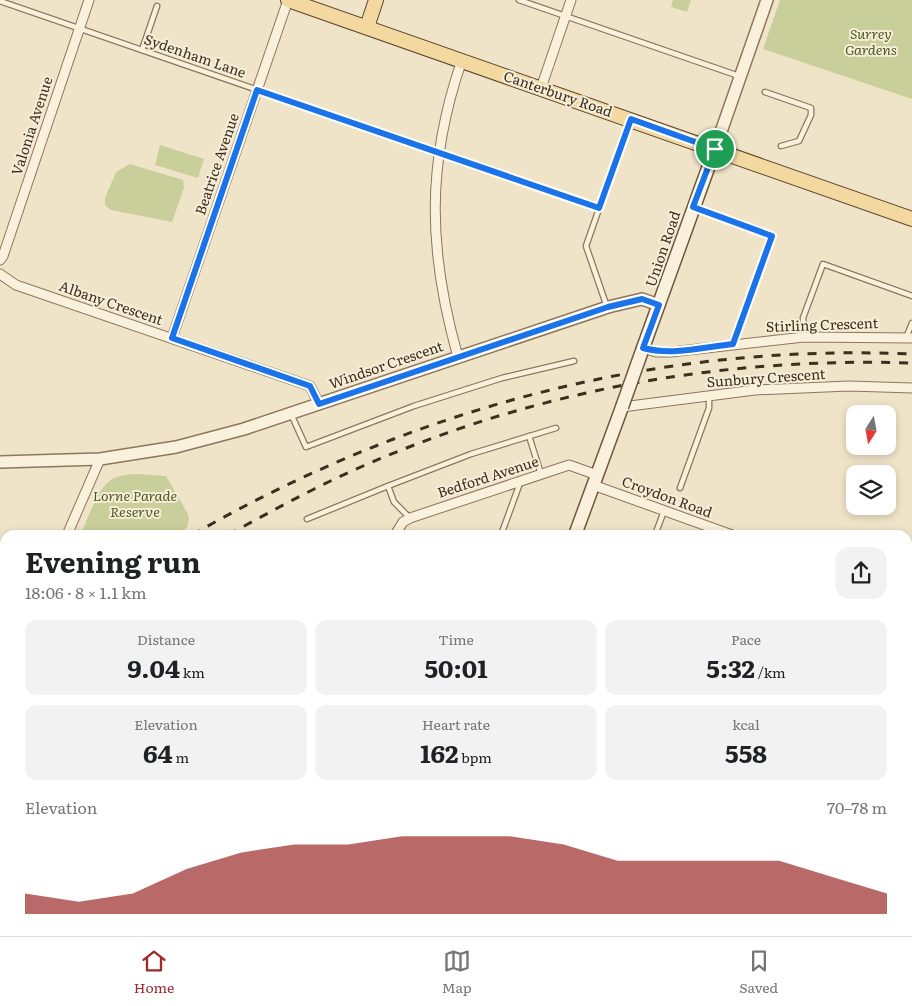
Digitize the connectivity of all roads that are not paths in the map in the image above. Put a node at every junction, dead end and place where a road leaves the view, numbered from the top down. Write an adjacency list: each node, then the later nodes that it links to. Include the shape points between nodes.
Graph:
1 (89, 0): 11 (street, Valonia Avenue)
2 (288, 0): 10 (main road, Canterbury Road); 16 (street, Beatrice Avenue)
3 (376, 0): 10 (main road)
4 (519, 0): 9 (lane)
5 (571, 0): 9 (street)
6 (767, 0): 14 (street, Union Road)
7 (0, 2): 11 (lane, Sydenham Lane)
8 (157, 6): 12 (lane)
9 (565, 16): 14 (lane); 15 (street)
10 (367, 27): 13 (main road, Canterbury Road)
11 (79, 29): 12 (lane, Sydenham Lane); 25 (street, Valonia Avenue)
12 (142, 50): 16 (lane, Sydenham Lane)
13 (462, 60): 15 (main road, Canterbury Road); 21 (street, via 450,96)
14 (741, 77): 20 (street, Union Road)
15 (541, 88): 18 (main road, Canterbury Road)
16 (257, 90): 21 (lane, Sydenham Lane); 32 (street, Beatrice Avenue)
17 (765, 92): 19 (lane, via 811,108 799,141)
18 (631, 119): 20 (main road, Canterbury Road); 23 (lane)
19 (781, 146)
20 (715, 149): 22 (main road, Union Road); 24 (main road, Canterbury Road)
21 (439, 154): 23 (lane, Sydenham Lane); 36 (street, via 435,197 436,250 442,300)
22 (693, 207): 28 (main road, Union Road); 34 (lane, via 772,236)
23 (599, 208): 29 (lane, via 586,246)
24 (912, 219)
25 (0, 260)
26 (0, 274): 32 (street, Albany Crescent, via 16,285)
27 (912, 296): 31 (lane, via 823,264 803,318)
28 (659, 305): 29 (street, Windsor Crescent, via 642,299); 35 (main road, Union Road)
29 (608, 307): 36 (street, Windsor Crescent)
30 (912, 322): 33 (lane)
31 (804, 337): 33 (street, Stirling Crescent); 34 (street, Stirling Crescent)
32 (172, 338): 40 (street, Albany Crescent, via 310,386)
33 (909, 338)
34 (733, 344): 35 (street, Stirling Crescent, via 671,352)
35 (643, 348): 41 (main road, Union Road, bridge)
36 (458, 357): 40 (street, Windsor Crescent)
37 (574, 360): 42 (lane, via 502,378 414,406 306,448)
38 (912, 388): 39 (street, Sunbury Crescent, via 849,386 755,390)
39 (709, 396): 41 (street, Sunbury Crescent); 51 (lane, via 709,408)
40 (319, 404): 42 (street, Windsor Crescent)
41 (622, 407): 48 (main road, Union Road)
42 (290, 413): 45 (street, Windsor Crescent, via 176,447)
43 (556, 428): 44 (lane)
44 (529, 436): 47 (lane); 50 (lane, via 470,454)
45 (100, 459): 46 (street, Windsor Crescent); 55 (street)
46 (0, 462)
47 (541, 474): 48 (street, Bedford Avenue, via 568,465); 49 (street, Bedford Avenue)
48 (595, 480): 52 (street, Croydon Road); 58 (main road, Union Road)
49 (520, 482): 53 (street, Bedford Avenue); 57 (lane)
50 (388, 486): 53 (lane, via 394,502); 54 (lane)
51 (680, 488)
52 (664, 511): 59 (lane); 60 (street, Croydon Road)
53 (410, 518): 56 (street)
54 (307, 519)
55 (69, 530)
56 (398, 530)
57 (503, 530)
58 (577, 530)
59 (657, 530)
60 (718, 530)

